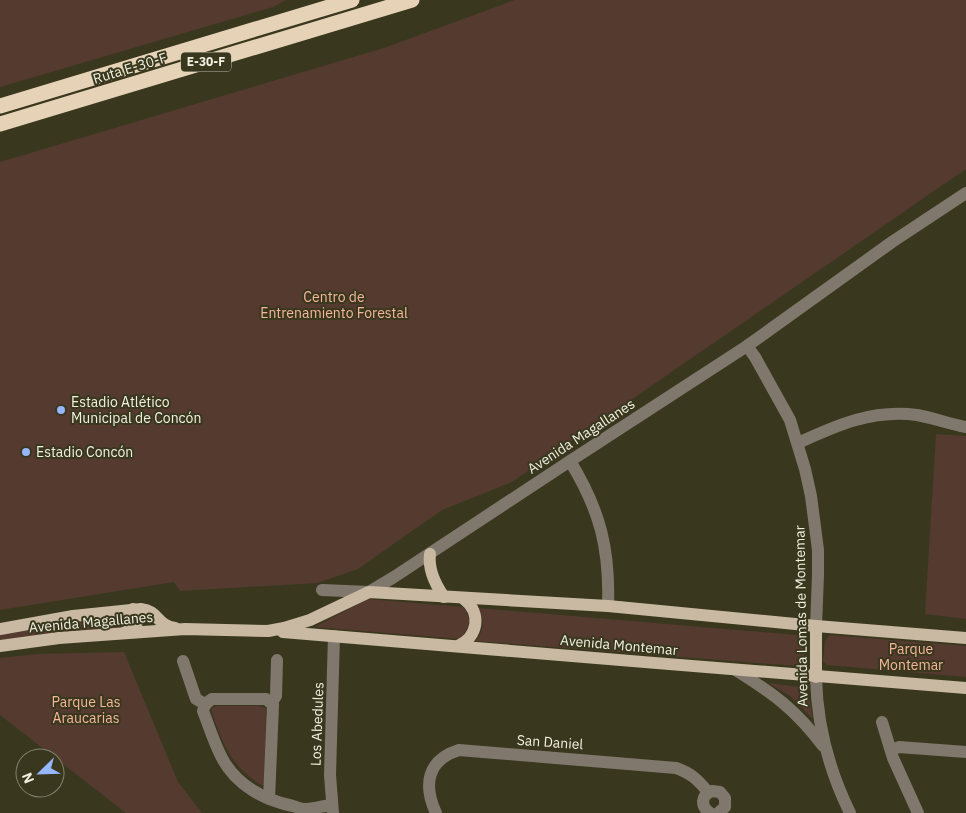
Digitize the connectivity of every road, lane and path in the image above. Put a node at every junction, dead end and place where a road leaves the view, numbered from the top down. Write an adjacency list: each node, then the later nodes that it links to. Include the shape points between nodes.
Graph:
1 (352, 0): 3 (highway, Ruta E-30-F / E-30-F)
2 (412, 0): 4 (highway, Ruta E-30-F / E-30-F)
3 (0, 106)
4 (0, 124)
5 (966, 193): 6 (street, Avenida Magallanes)
6 (747, 346): 8 (street, Avenida Lomas de Montemar, via 790,420); 9 (street, Avenida Magallanes)
7 (966, 427): 8 (street, via 914,415 874,415 841,424)
8 (798, 443): 17 (street, Avenida Lomas de Montemar, via 811,496 818,550)
9 (570, 461): 10 (street, Avenida Magallanes); 15 (street, via 596,510 601,529 607,554)
10 (430, 554): 12 (street, Avenida Magallanes); 13 (main road, via 434,579)
11 (322, 590): 12 (street)
12 (369, 592): 13 (main road); 20 (main road, Avenida Magallanes, via 310,620)
13 (444, 597): 14 (main road)
14 (464, 598): 15 (main road); 25 (main road, via 474,609 476,624 468,640)
15 (608, 606): 17 (main road)
16 (133, 609): 18 (main road, Avenida Magallanes); 19 (main road, Avenida Magallanes, via 149,610 164,625); 21 (main road, via 138,622)
17 (816, 626): 23 (main road); 29 (main road, Avenida Lomas de Montemar)
18 (0, 629)
19 (185, 629): 20 (main road, Avenida Magallanes); 21 (main road, Avenida Magallanes)
20 (268, 631): 22 (main road, Avenida Montemar)
21 (124, 634): 24 (main road, Avenida Magallanes)
22 (334, 636): 25 (main road, Avenida Montemar); 39 (street, Los Abedules)
23 (966, 638)
24 (0, 646)
25 (458, 646): 28 (main road, Avenida Montemar)
26 (277, 660): 31 (street, via 276,696)
27 (183, 661): 32 (street, via 196,699)
28 (737, 671): 29 (main road, Avenida Montemar); 34 (street, Avenida Lomas de Montemar, via 786,704)
29 (816, 677): 30 (main road, Avenida Montemar); 34 (street, Avenida Lomas de Montemar, via 818,717)
30 (966, 688)
31 (272, 702): 32 (street, via 266,699 212,699); 38 (street)
32 (205, 704): 38 (street, via 203,711 228,768 250,789)
33 (882, 722): 35 (street)
34 (825, 748): 42 (street, Avenida Lomas de Montemar)
35 (890, 750): 36 (street, via 900,746); 43 (street)
36 (966, 752)
37 (708, 792): 40 (street, San Daniel, via 703,806); 40 (street, San Daniel, via 716,791 726,802); 41 (street, San Daniel, via 698,779 676,768 459,750 445,756 431,773 428,789)
38 (269, 799): 39 (street, via 296,806 301,802)
39 (331, 806)
40 (716, 812)
41 (436, 813)
42 (850, 813)
43 (918, 813)

